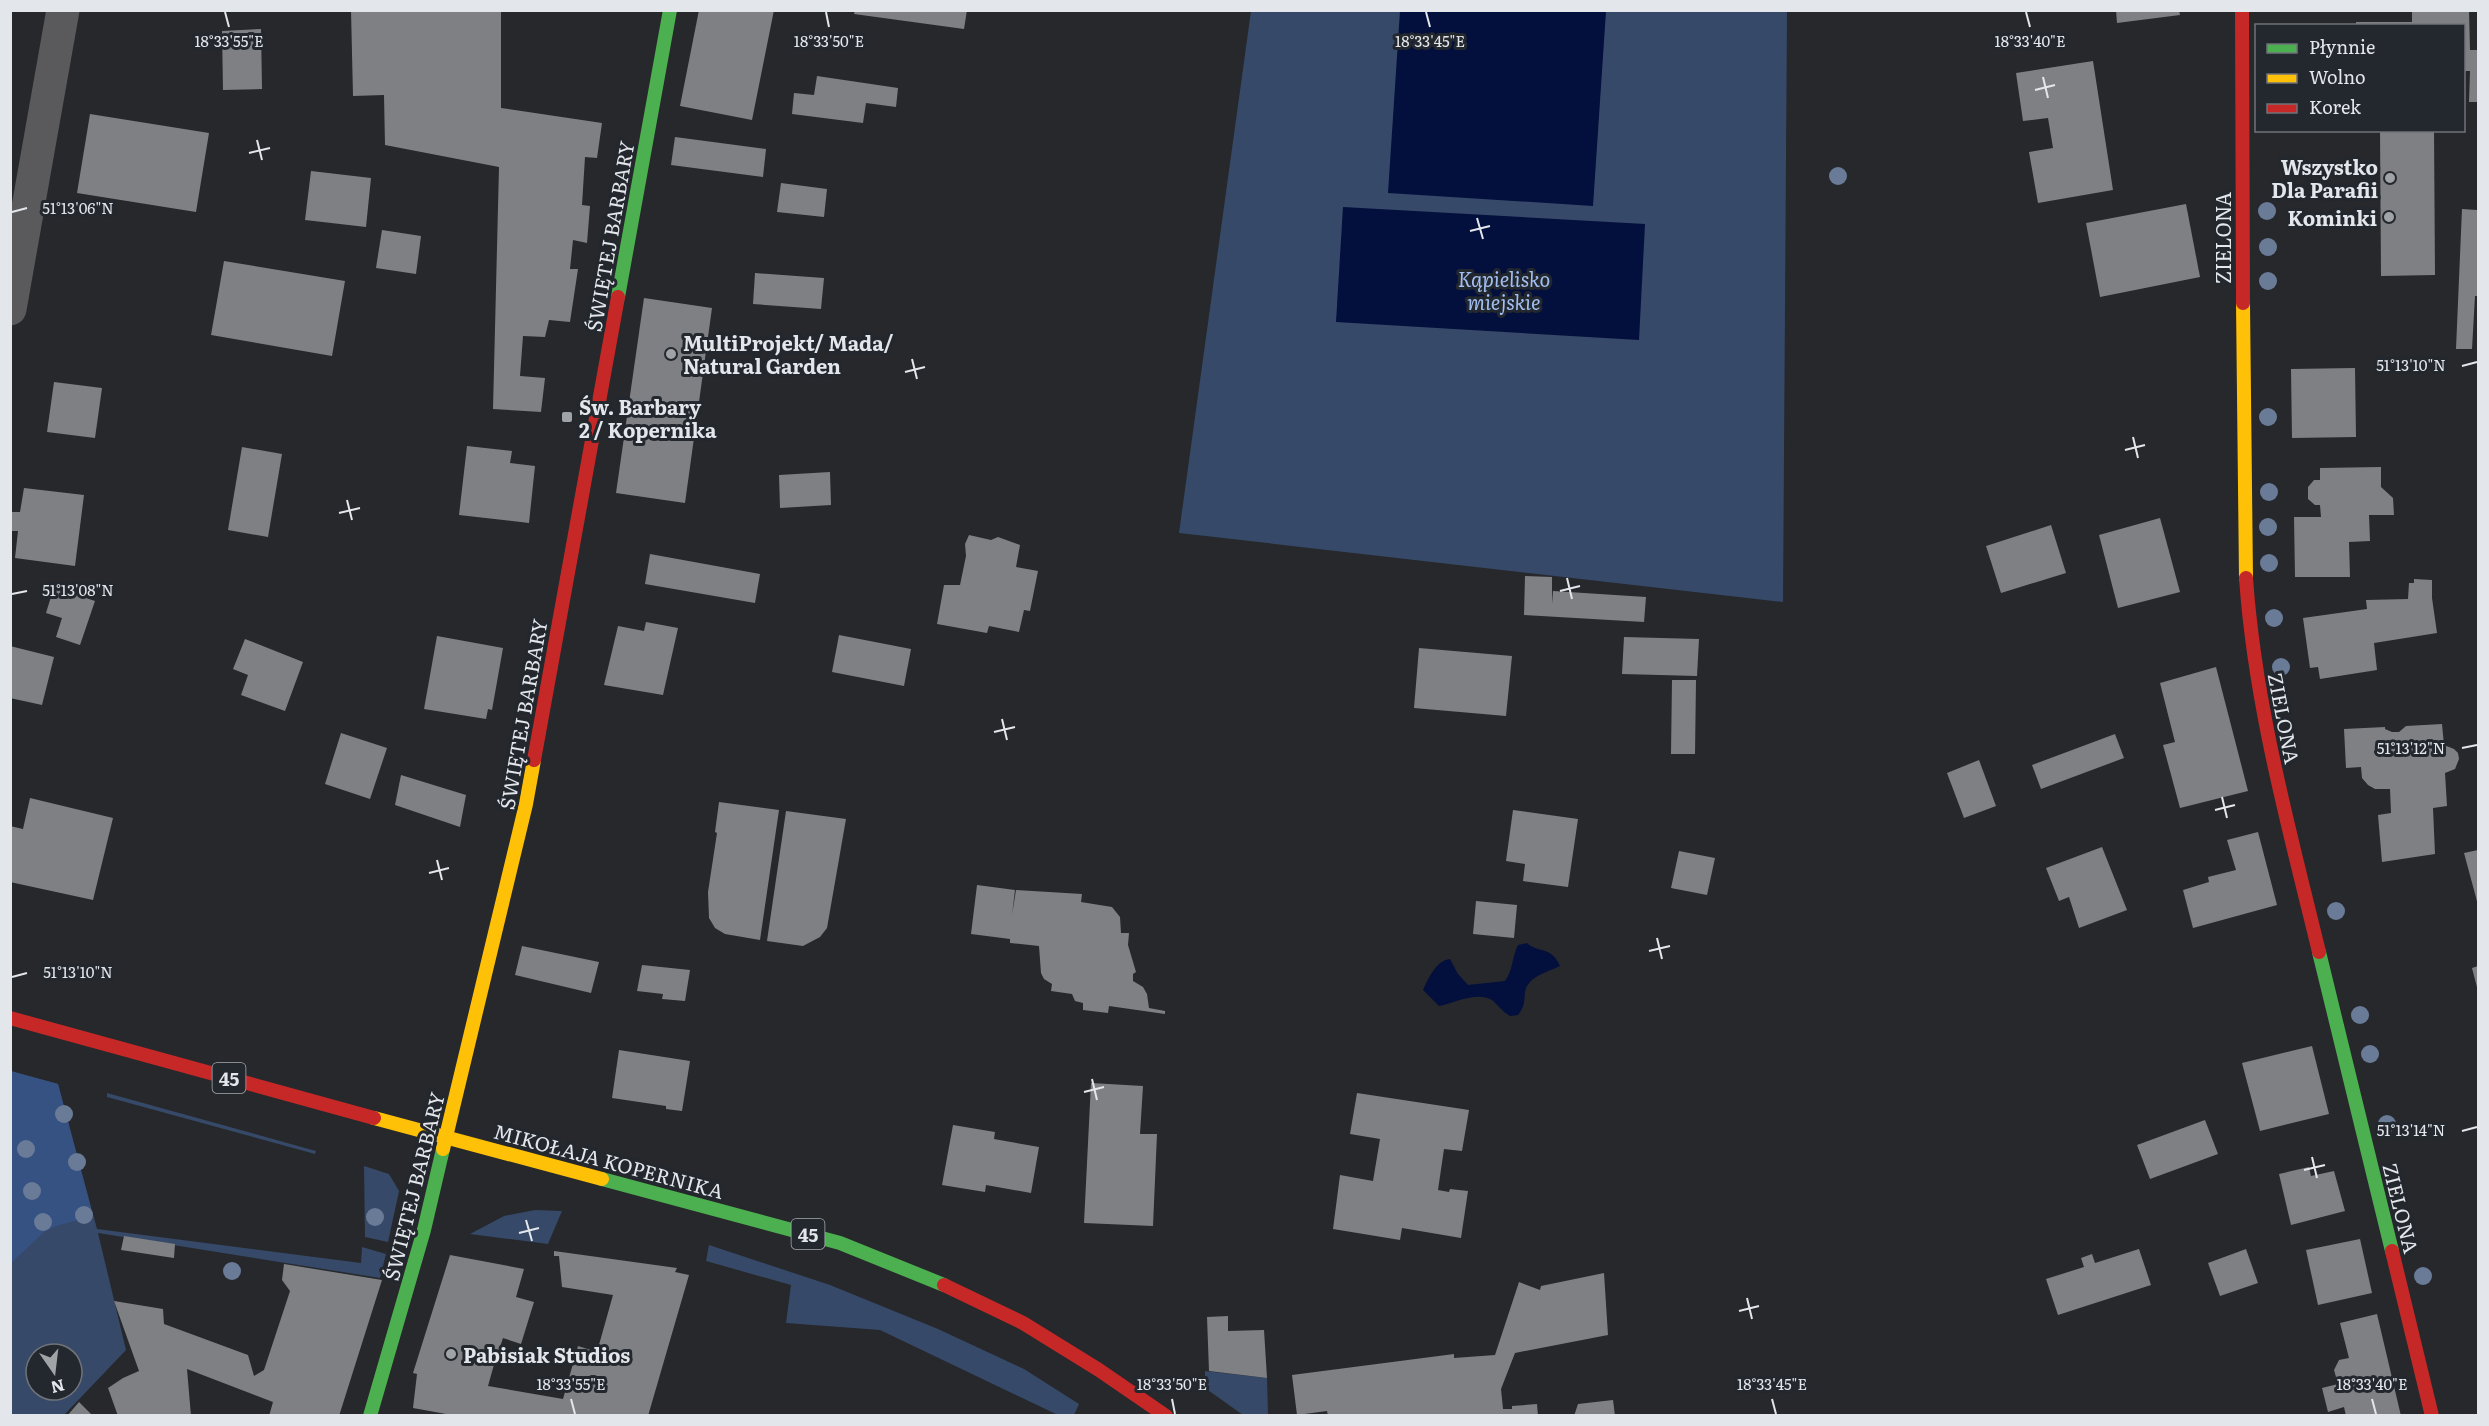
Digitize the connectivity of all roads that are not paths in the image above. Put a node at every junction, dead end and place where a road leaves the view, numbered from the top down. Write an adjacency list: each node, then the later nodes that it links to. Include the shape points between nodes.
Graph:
1 (63, 10): 4 (street)
2 (670, 10): 6 (street, ŚWIĘTEJ BARBARY, via 526,804)
3 (2242, 10): 9 (street, ZIELONA, via 2244,540 2254,655 2272,757)
4 (10, 309)
5 (10, 1018): 6 (street, MIKOŁAJA KOPERNIKA / 45)
6 (447, 1138): 7 (street, ŚWIĘTEJ BARBARY); 8 (street, MIKOŁAJA KOPERNIKA / 45, via 840,1243 937,1282 1023,1323)
7 (370, 1416)
8 (1166, 1416)
9 (2432, 1416)

